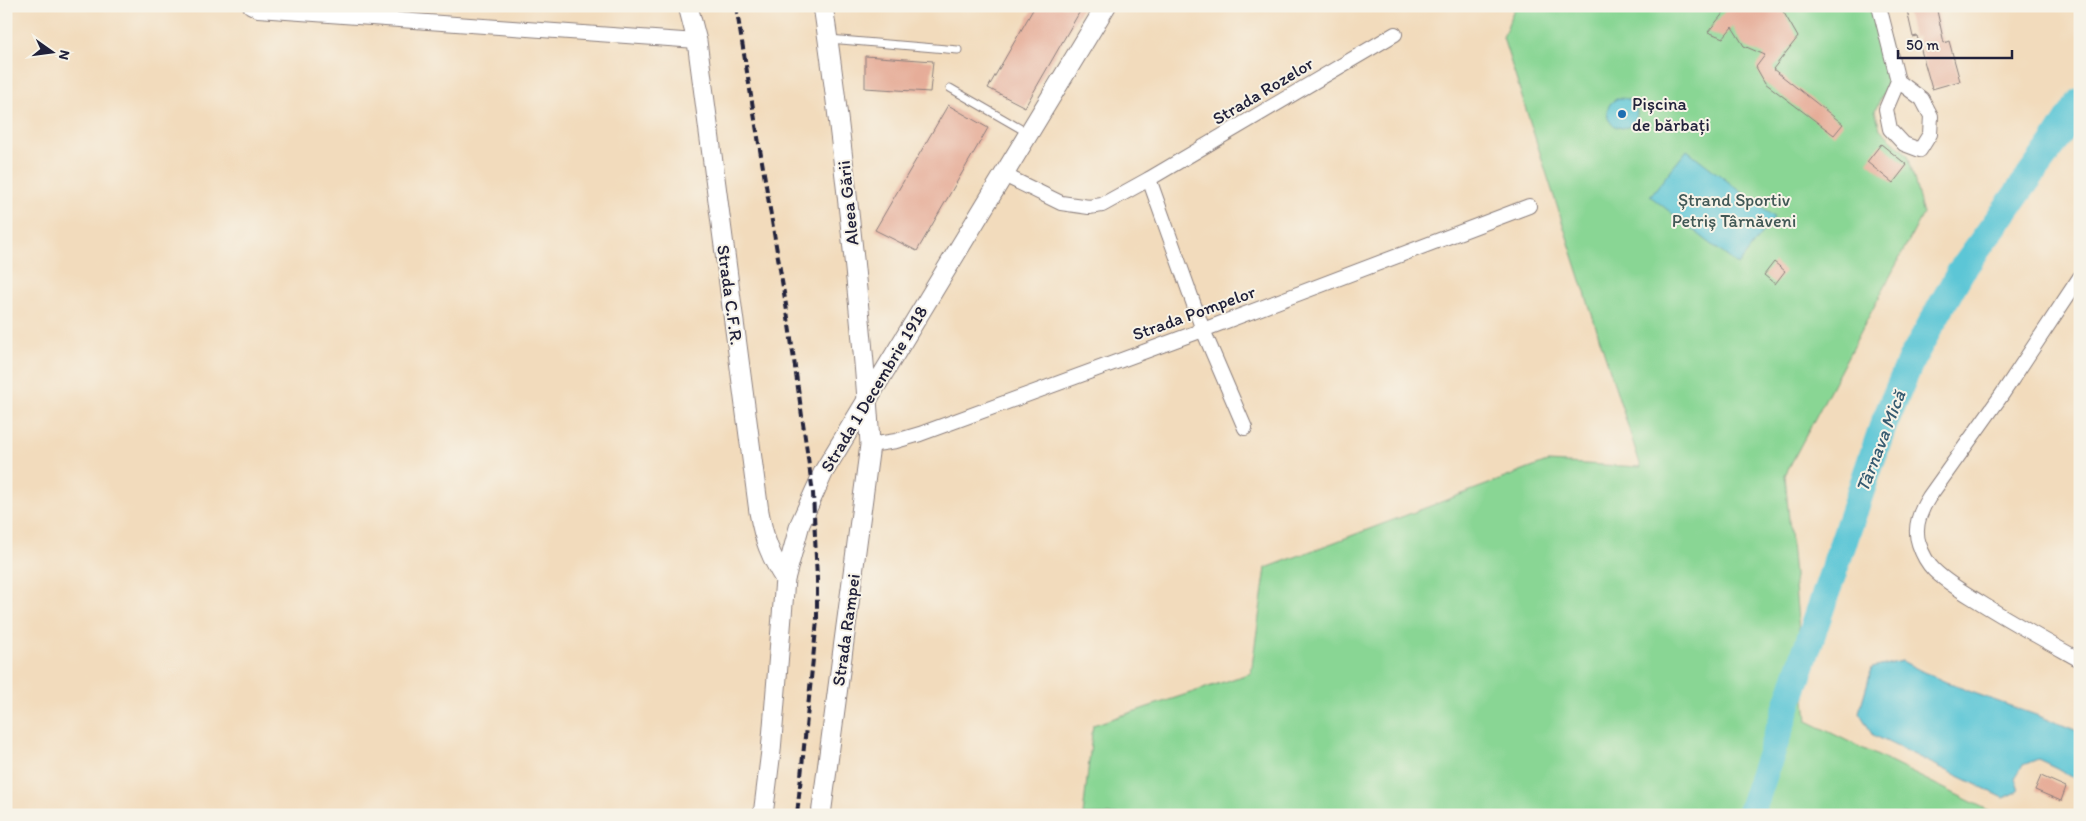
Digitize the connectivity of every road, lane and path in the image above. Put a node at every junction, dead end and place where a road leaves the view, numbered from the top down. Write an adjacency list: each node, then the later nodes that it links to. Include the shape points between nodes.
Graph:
1 (688, 6): 8 (street, Strada C.F.R.)
2 (823, 6): 7 (street, Aleea Gării)
3 (1106, 6): 12 (street, Strada 1 Decembrie 1918)
4 (1879, 6): 10 (street)
5 (250, 7): 8 (street, via 268,11)
6 (1395, 34): 14 (street, Strada Rozelor)
7 (828, 39): 9 (lane); 18 (street, Aleea Gării)
8 (697, 42): 21 (street, Strada C.F.R., via 759,512 772,559)
9 (958, 50)
10 (1898, 81): 10 (street, via 1886,109 1890,129 1904,144 1920,150 1930,134 1931,116 1922,99)
11 (950, 88): 12 (lane)
12 (1029, 134): 13 (street, Strada 1 Decembrie 1918)
13 (1004, 175): 14 (street, Strada Rozelor, via 1060,203 1090,207 1114,200); 18 (street, Strada 1 Decembrie 1918)
14 (1149, 180): 17 (street)
15 (1529, 206): 17 (street, Strada Pompelor)
16 (2080, 277): 22 (street, via 2018,372 1929,497 1917,526 1918,542 1924,557 1952,585)
17 (1202, 330): 19 (street); 20 (street, Strada Pompelor, via 920,434)
18 (867, 400): 20 (street, Aleea Gării); 21 (street, Strada 1 Decembrie 1918, via 813,493 800,524)
19 (1245, 428)
20 (870, 445): 24 (street, Strada Rampei)
21 (785, 579): 23 (street, Strada 1 Decembrie 1918)
22 (2080, 660)
23 (763, 815)
24 (821, 815)

